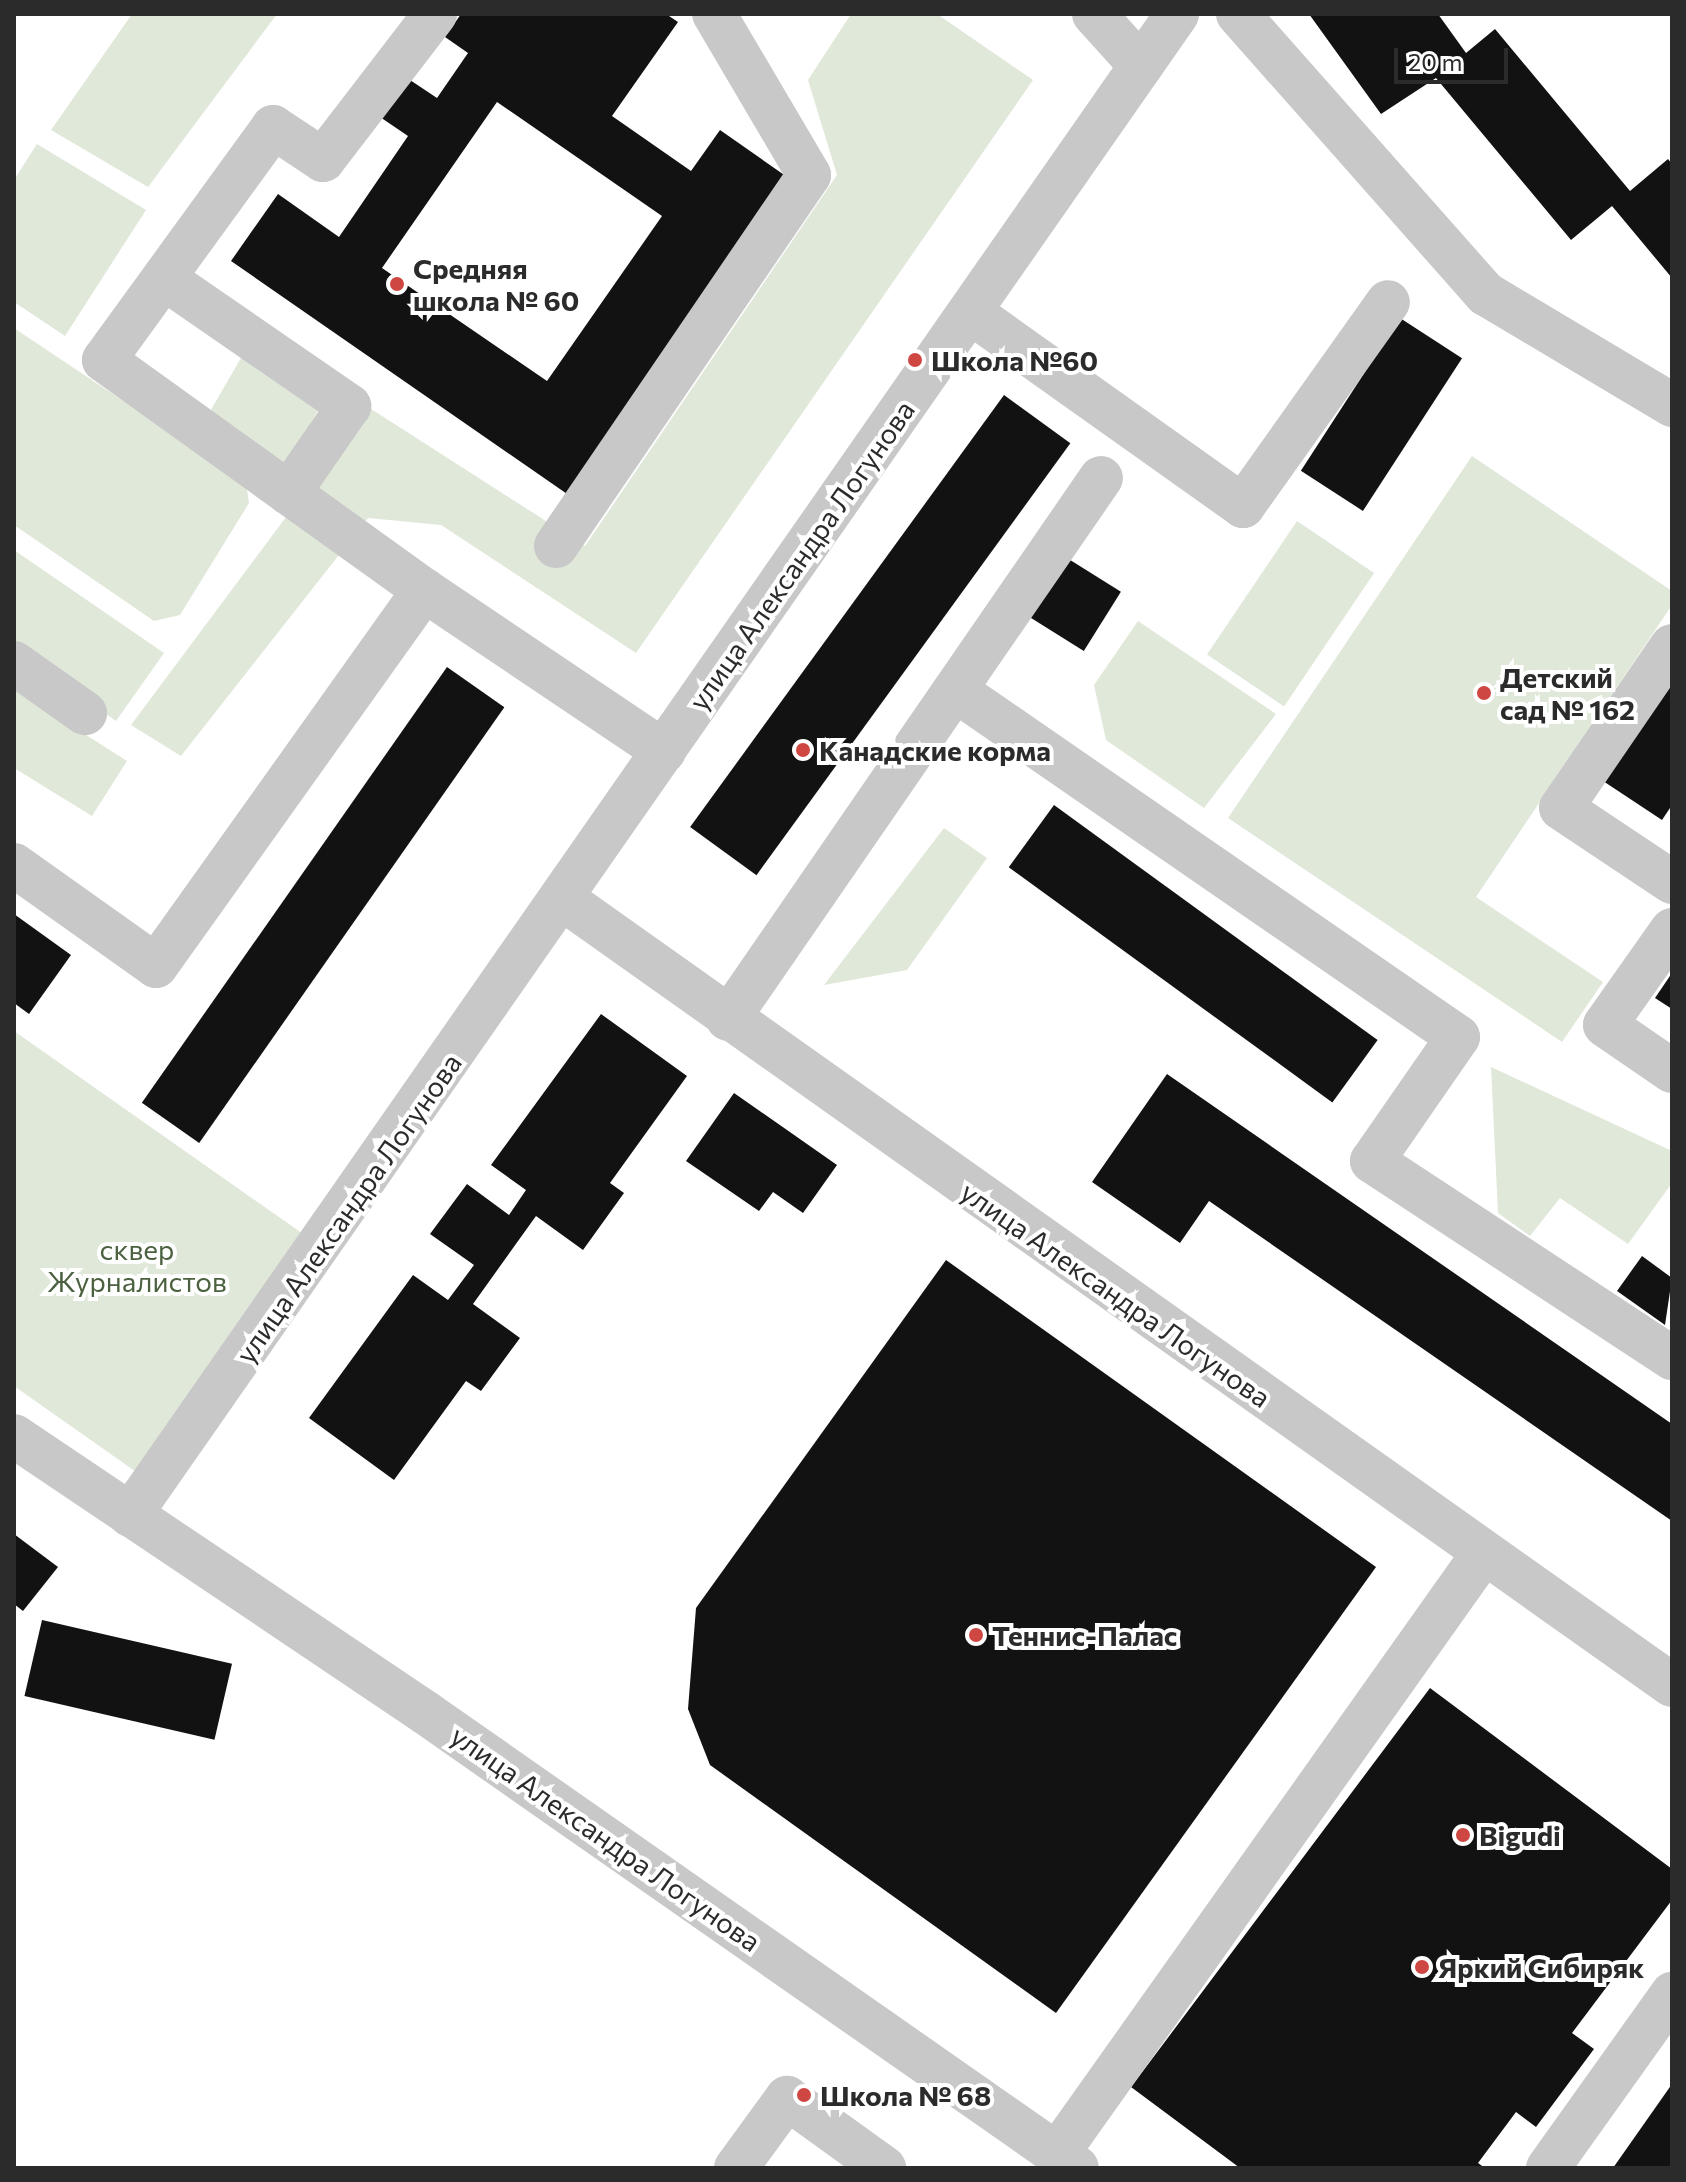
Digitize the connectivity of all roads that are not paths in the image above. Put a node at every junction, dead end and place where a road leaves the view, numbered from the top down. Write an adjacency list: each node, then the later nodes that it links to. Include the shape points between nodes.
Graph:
1 (435, 14): 7 (street, via 323,160 273,127)
2 (714, 14): 13 (street, via 809,175)
3 (1094, 14): 6 (street)
4 (1177, 14): 6 (street, улица Александра Логунова)
5 (1238, 14): 10 (street, via 1486,294)
6 (1141, 66): 9 (street, улица Александра Логунова)
7 (165, 279): 12 (street, via 104,360); 12 (street, via 349,406)
8 (1388, 302): 9 (street, via 1243,506)
9 (970, 312): 19 (street, улица Александра Логунова)
10 (1672, 405)
11 (1101, 478): 17 (street)
12 (289, 493): 14 (street)
13 (556, 546)
14 (424, 590): 19 (street); 20 (street, via 156,966)
15 (1672, 646): 21 (street, via 1561,808)
16 (14, 663): 18 (street)
17 (955, 690): 24 (street); 26 (street, via 1458,1037 1372,1161)
18 (85, 713)
19 (664, 751): 22 (street, улица Александра Логунова)
20 (14, 865)
21 (1672, 882)
22 (563, 899): 24 (street, улица Александра Логунова); 28 (street, улица Александра Логунова)
23 (1672, 930): 25 (street, via 1605,1025)
24 (728, 1019): 29 (street, улица Александра Логунова)
25 (1672, 1071)
26 (1672, 1358)
27 (14, 1436): 28 (street, улица Александра Логунова)
28 (130, 1515): 32 (street, улица Александра Логунова)
29 (1483, 1554): 30 (street, улица Александра Логунова); 32 (street)
30 (1672, 1685)
31 (1672, 1994): 35 (street)
32 (1067, 2161)
33 (736, 2168): 34 (street, via 787,2098)
34 (884, 2168)
35 (1548, 2168)

